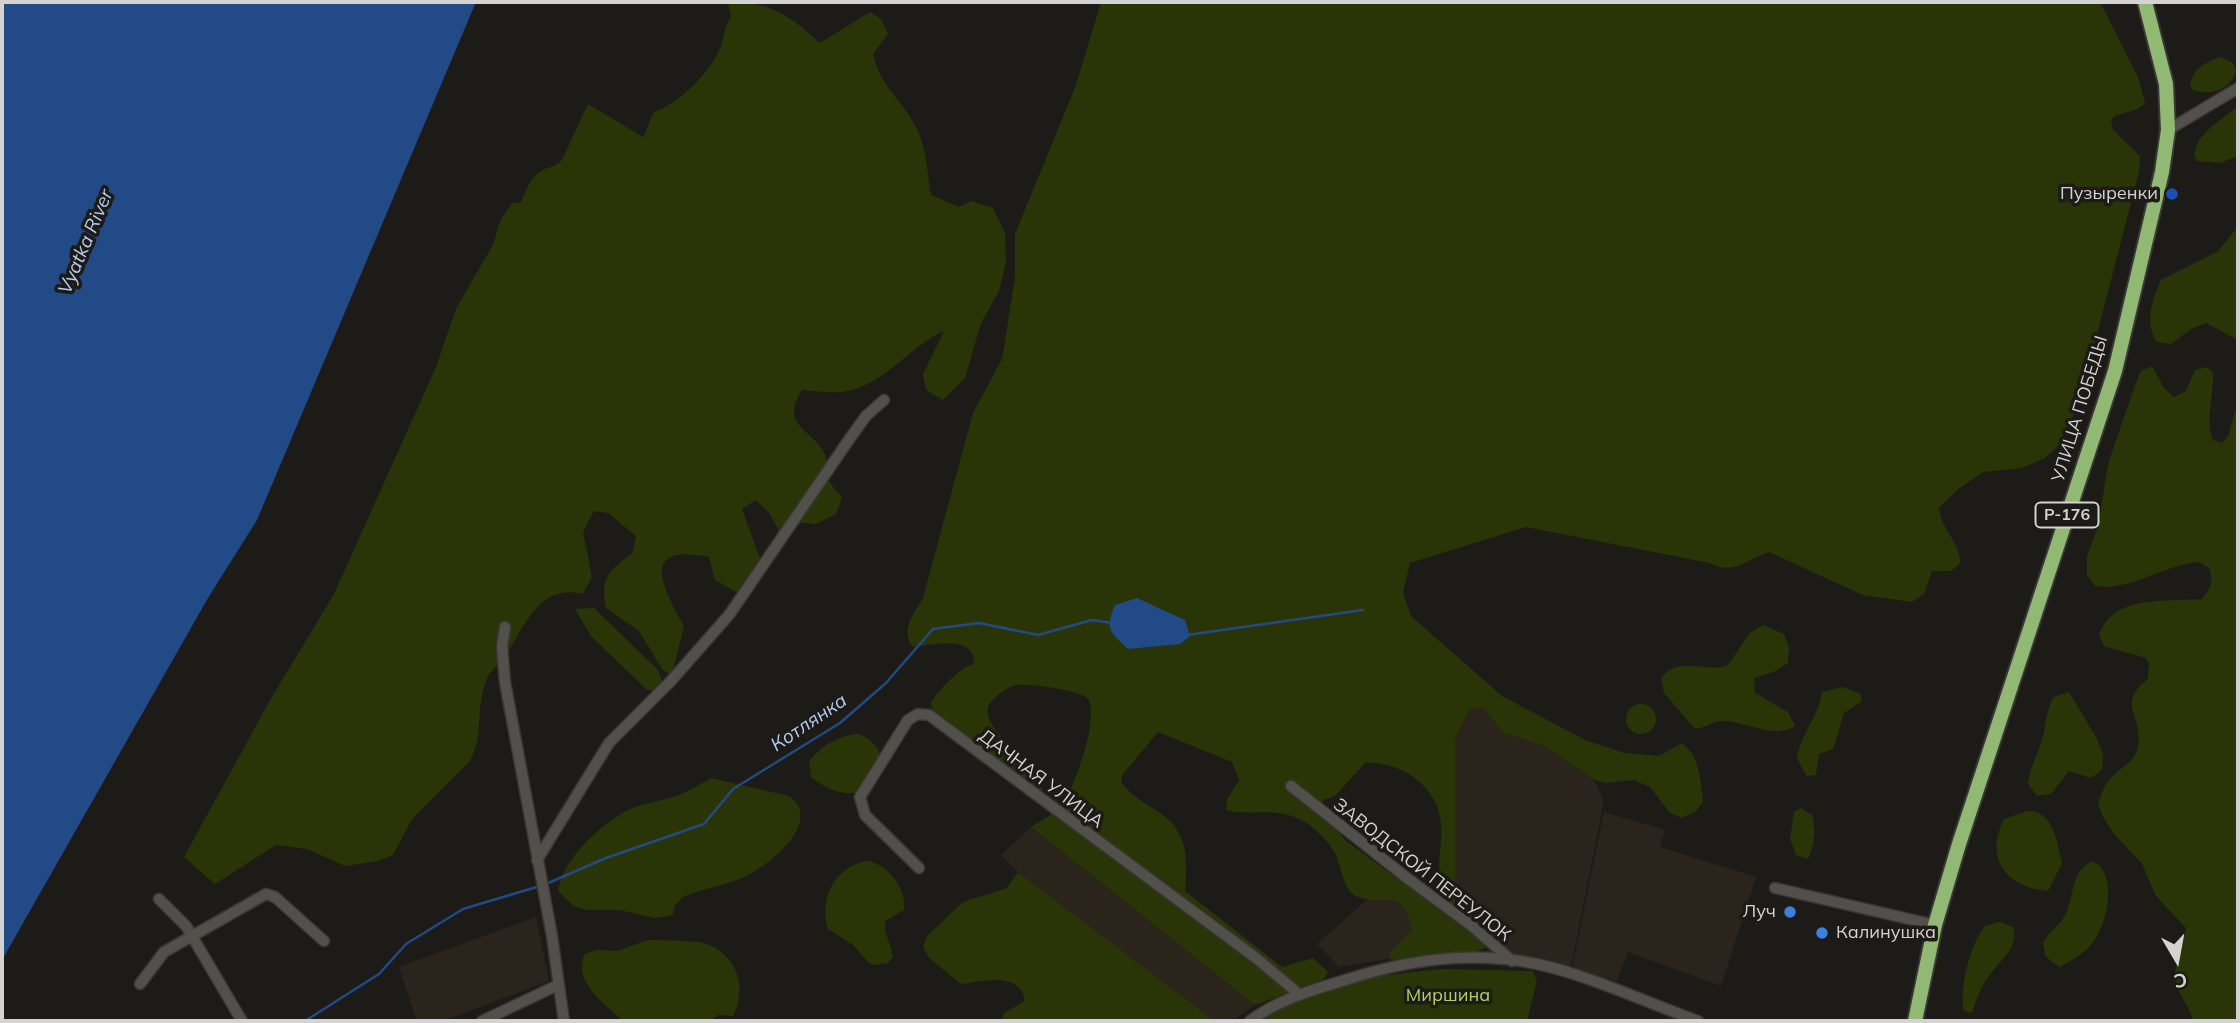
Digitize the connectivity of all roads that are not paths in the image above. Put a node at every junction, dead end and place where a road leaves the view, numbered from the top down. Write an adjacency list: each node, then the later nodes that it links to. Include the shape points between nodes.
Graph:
1 (2145, 2): 3 (highway, УЛИЦА ПОБЕДЫ / Р-176, via 2165,84)
2 (2238, 88): 3 (street)
3 (2168, 130): 11 (highway, УЛИЦА ПОБЕДЫ / Р-176, via 2115,371)
4 (884, 400): 7 (street, via 866,416 729,615 609,743)
5 (505, 627): 7 (street, via 505,682)
6 (1291, 786): 14 (street, ЗАВОДСКОЙ ПЕРЕУЛОК)
7 (537, 860): 16 (street)
8 (919, 867): 17 (street, ДАЧНАЯ УЛИЦА, via 865,815 860,797 908,720 918,714 929,715)
9 (1776, 888): 11 (street)
10 (159, 899): 12 (street)
11 (1935, 925): 23 (highway, УЛИЦА ПОБЕДЫ / Р-176)
12 (194, 937): 13 (street, via 266,894); 15 (street, via 164,952); 18 (street)
13 (324, 941)
14 (1512, 961): 17 (street, via 1460,957 1410,961); 22 (street, ЗАВОДСКОЙ ПЕРЕУЛОК, via 1557,971)
15 (140, 984)
16 (558, 985): 19 (street); 20 (street)
17 (1298, 994): 21 (street)
18 (242, 1021)
19 (482, 1021)
20 (564, 1021)
21 (1250, 1021)
22 (1698, 1021)
23 (1915, 1021)

